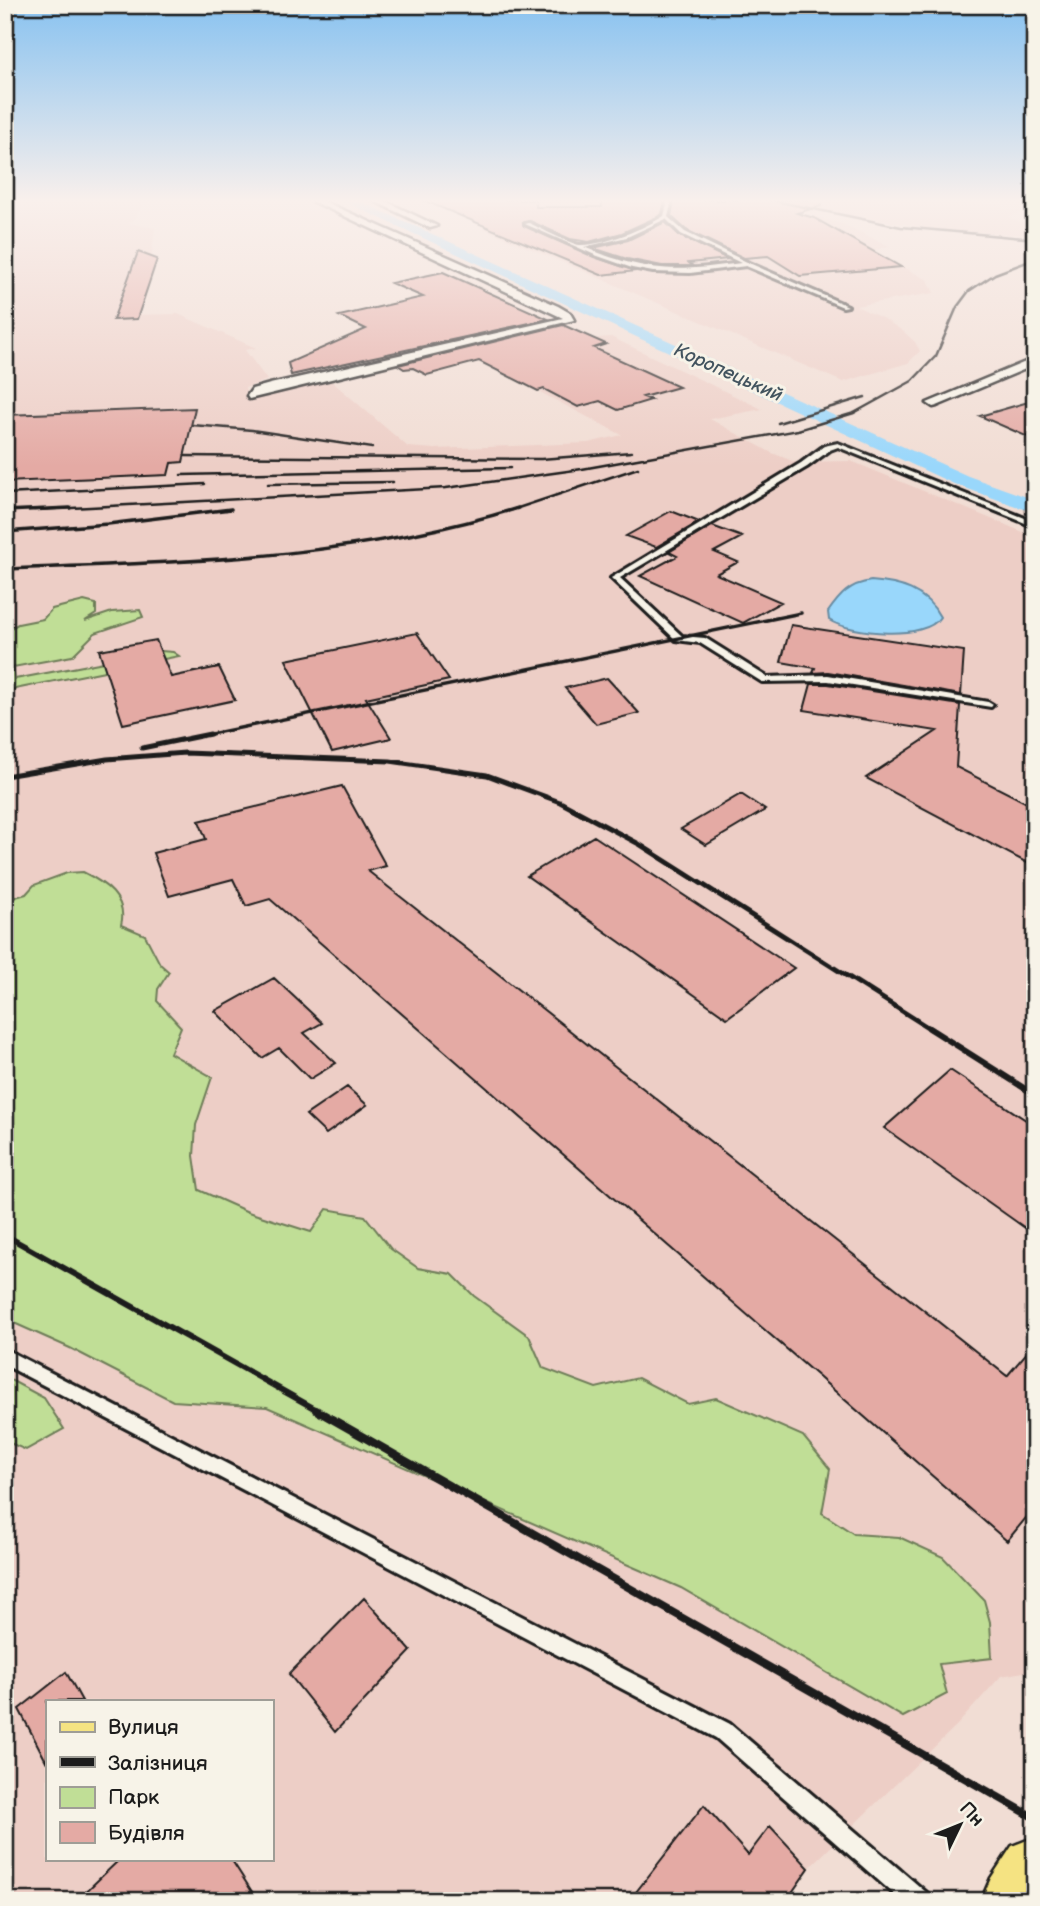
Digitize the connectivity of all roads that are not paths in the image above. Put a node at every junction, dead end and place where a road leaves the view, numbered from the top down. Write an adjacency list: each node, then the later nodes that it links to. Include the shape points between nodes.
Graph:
1 (512, 289): 5 (street, via 569,320 287,383)
2 (805, 289): 3 (lane)
3 (845, 306)
4 (1035, 361): 6 (street)
5 (253, 396)
6 (933, 402)
7 (1035, 525): 8 (lane, via 838,445 615,578 679,638 702,640 765,680 828,678)
8 (988, 705)
9 (5, 1356): 11 (lane, via 723,1731)
10 (1035, 1869): 12 (main road)
11 (919, 1901)
12 (1014, 1901)

